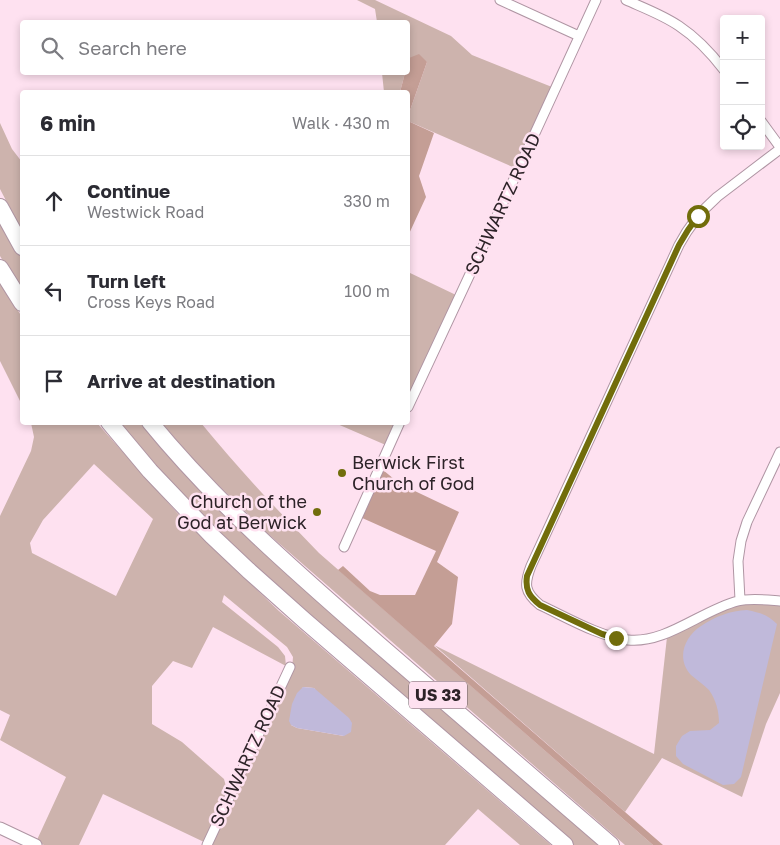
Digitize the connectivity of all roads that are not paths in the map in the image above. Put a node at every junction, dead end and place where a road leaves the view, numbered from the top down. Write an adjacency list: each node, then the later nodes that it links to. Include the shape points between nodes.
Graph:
1 (500, 0): 4 (street)
2 (596, 0): 4 (street, SCHWARTZ ROAD)
3 (626, 0): 5 (street, via 679,26 707,49)
4 (579, 36): 12 (street, SCHWARTZ ROAD)
5 (720, 65)
6 (765, 127): 7 (street)
7 (780, 148): 18 (street, via 712,201 679,245 531,566 526,584 528,592 540,605 602,634 629,640 656,637)
8 (0, 207): 9 (highway)
9 (20, 243)
10 (0, 268): 11 (highway)
11 (20, 299)
12 (410, 403)
13 (112, 425): 24 (highway, US 33, via 212,536 248,570)
14 (153, 425): 25 (highway, US 33, via 197,476 265,544)
15 (399, 425): 17 (street)
16 (780, 452): 18 (street, via 741,541 738,561)
17 (344, 547)
18 (740, 600): 19 (street)
19 (780, 601)
20 (290, 668): 23 (street, SCHWARTZ ROAD)
21 (0, 828): 22 (street)
22 (36, 845)
23 (207, 845)
24 (564, 845)
25 (611, 845)

